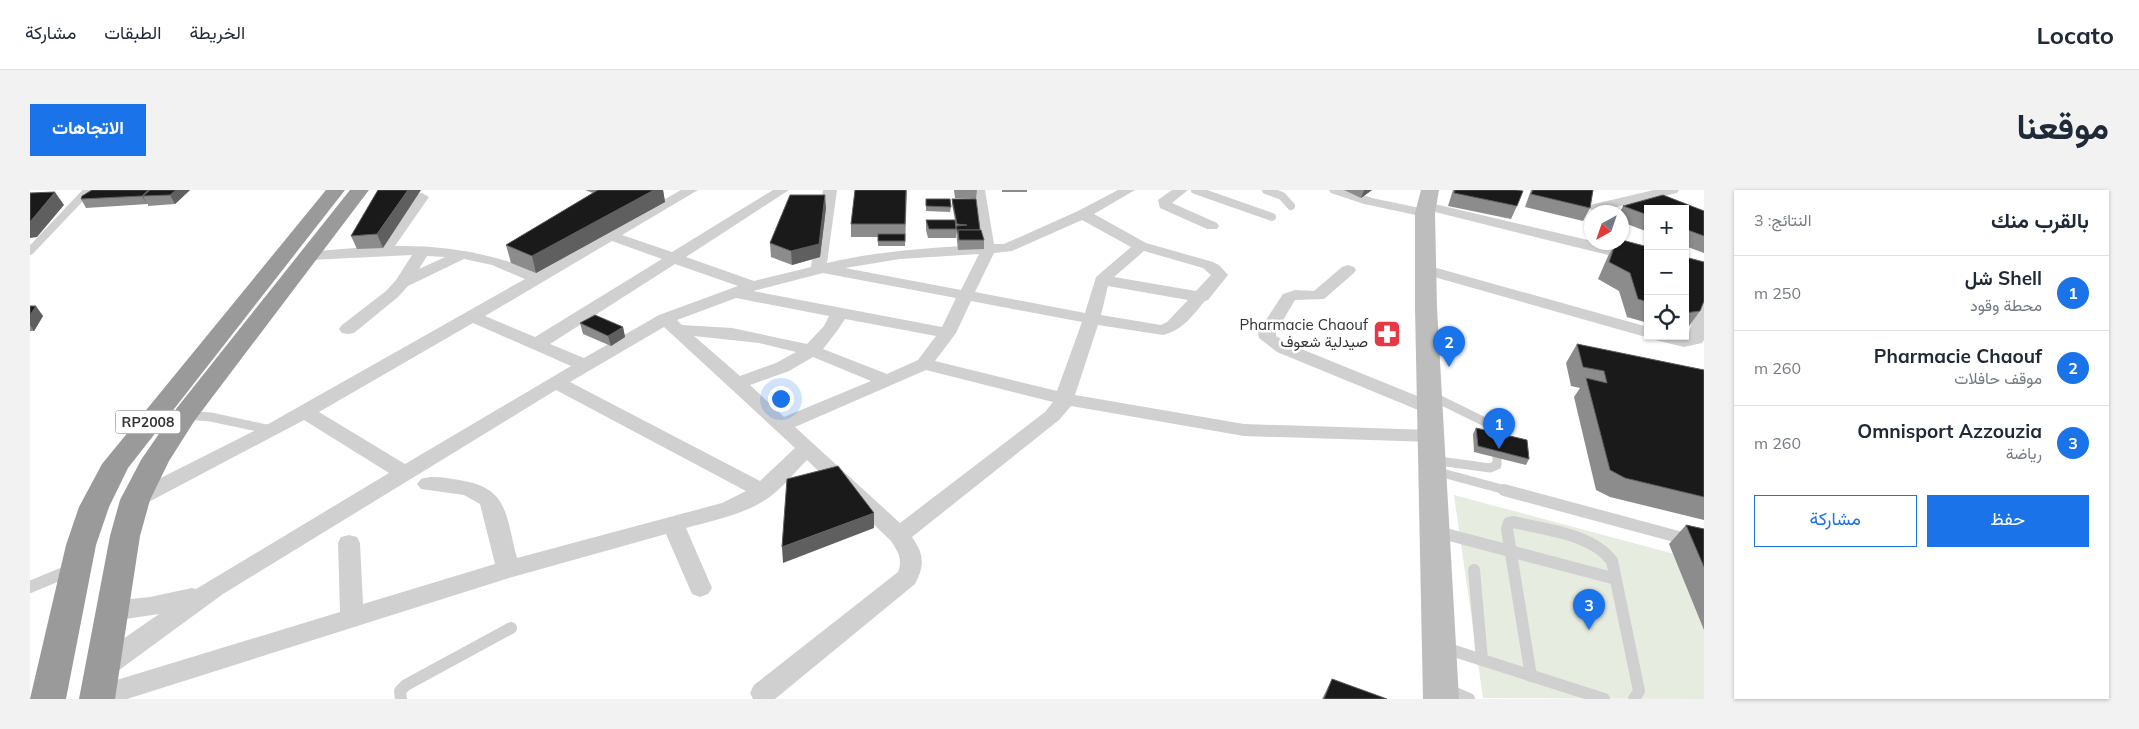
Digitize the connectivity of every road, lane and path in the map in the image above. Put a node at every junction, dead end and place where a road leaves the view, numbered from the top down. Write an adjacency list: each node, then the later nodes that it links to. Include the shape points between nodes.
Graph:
1 (88, 190): 29 (lane)
2 (336, 190): 84 (highway, RP2008, via 116,464 94,507)
3 (360, 190): 33 (highway, RP2008)
4 (659, 190): 15 (street)
5 (783, 190): 35 (street)
6 (830, 190): 38 (street)
7 (978, 190): 31 (street)
8 (1128, 190): 21 (street)
9 (1181, 190): 23 (street, via 1165,200 1165,205)
10 (1195, 190): 22 (lane)
11 (1266, 190): 20 (lane, via 1282,196)
12 (1336, 190): 17 (street, via 1369,201)
13 (1596, 190): 18 (street)
14 (1672, 190): 19 (street)
15 (685, 193): 24 (street)
16 (422, 197): 27 (street)
17 (1427, 203): 25 (street); 40 (street)
18 (1594, 205)
19 (1614, 205)
20 (1291, 206)
21 (1083, 214): 26 (street); 31 (street, via 1019,244)
22 (1272, 217)
23 (1212, 226)
24 (611, 236): 35 (street); 41 (street)
25 (1584, 243)
26 (1141, 246): 42 (street); 47 (street, via 1219,271 1220,275)
27 (385, 250): 32 (street); 33 (street)
28 (1610, 250): 36 (street)
29 (30, 251)
30 (508, 251): 37 (street)
31 (988, 251): 38 (street, via 900,254); 46 (street)
32 (422, 252): 34 (street); 43 (street)
33 (310, 255): 67 (highway, RP2008)
34 (460, 255): 37 (street); 43 (street)
35 (674, 259): 44 (street); 57 (street)
36 (1644, 259)
37 (491, 260): 41 (street)
38 (819, 268): 44 (street); 46 (street)
39 (1348, 270): 65 (street, via 1318,296 1289,297 1267,332 1268,338 1283,348)
40 (1426, 270): 54 (street); 65 (street)
41 (538, 278): 50 (street)
42 (1102, 280): 47 (street); 51 (street)
43 (402, 283): 53 (street, via 379,306)
44 (753, 286): 45 (street)
45 (731, 292): 49 (street); 52 (street)
46 (967, 295): 51 (street); 55 (street)
47 (1202, 297): 51 (street, via 1168,329)
48 (1704, 307): 56 (street, via 1696,339)
49 (839, 313): 55 (street); 58 (street, via 825,338)
50 (472, 316): 57 (street); 66 (street)
51 (1092, 319): 64 (street)
52 (671, 324): 58 (street); 60 (street); 63 (street)
53 (348, 329)
54 (1644, 331)
55 (947, 333): 59 (street)
56 (1677, 340)
57 (536, 344): 60 (street)
58 (812, 350): 61 (street); 63 (street, via 784,367)
59 (924, 364): 61 (street); 64 (street)
60 (584, 365): 62 (street)
61 (887, 381): 68 (street)
62 (556, 382): 74 (street); 76 (street)
63 (737, 383): 68 (street)
64 (1065, 399): 72 (street, via 1244,430); 80 (street, via 1052,416)
65 (1430, 402): 70 (lane, via 1486,423 1492,428); 72 (street)
66 (304, 412): 69 (street); 74 (street)
67 (185, 415): 69 (lane); 77 (highway, RP2008, via 155,460)
68 (782, 425): 71 (street)
69 (271, 430): 77 (street)
70 (1494, 439)
71 (807, 448): 76 (street); 80 (street)
72 (1432, 455): 73 (lane, via 1490,468 1497,465); 79 (street); 82 (lane)
73 (1497, 457)
74 (406, 474): 89 (street)
75 (428, 484): 85 (street, via 475,491 487,496)
76 (763, 491): 78 (street, via 744,503)
77 (135, 500): 91 (highway, RP2008)
78 (673, 523): 85 (street); 90 (street)
79 (1435, 531): 83 (lane); 94 (street)
80 (899, 535): 98 (street, via 913,557 913,568 908,578)
81 (349, 543): 92 (street)
82 (1704, 544)
83 (1510, 551): 87 (lane); 87 (lane, via 1507,528 1509,523 1520,522 1588,541 1603,550 1612,561); 97 (lane)
84 (74, 568): 88 (lane); 101 (highway, RP2008)
85 (508, 569): 92 (street)
86 (1474, 570): 95 (lane)
87 (1616, 579): 105 (lane, via 1639,691)
88 (30, 587)
89 (215, 588): 91 (street, via 156,606); 96 (street)
90 (700, 588)
91 (112, 611): 96 (highway, RP2008)
92 (352, 619): 100 (street)
93 (511, 628): 102 (lane, via 406,684 400,691)
94 (1439, 646): 95 (lane); 99 (street)
95 (1482, 660): 97 (lane)
96 (102, 668): 100 (highway, RP2008)
97 (1531, 676): 104 (lane)
98 (763, 693)
99 (1441, 693): 103 (lane)
100 (97, 698)
101 (48, 699)
102 (401, 699)
103 (1469, 699)
104 (1604, 699)
105 (1634, 699)

